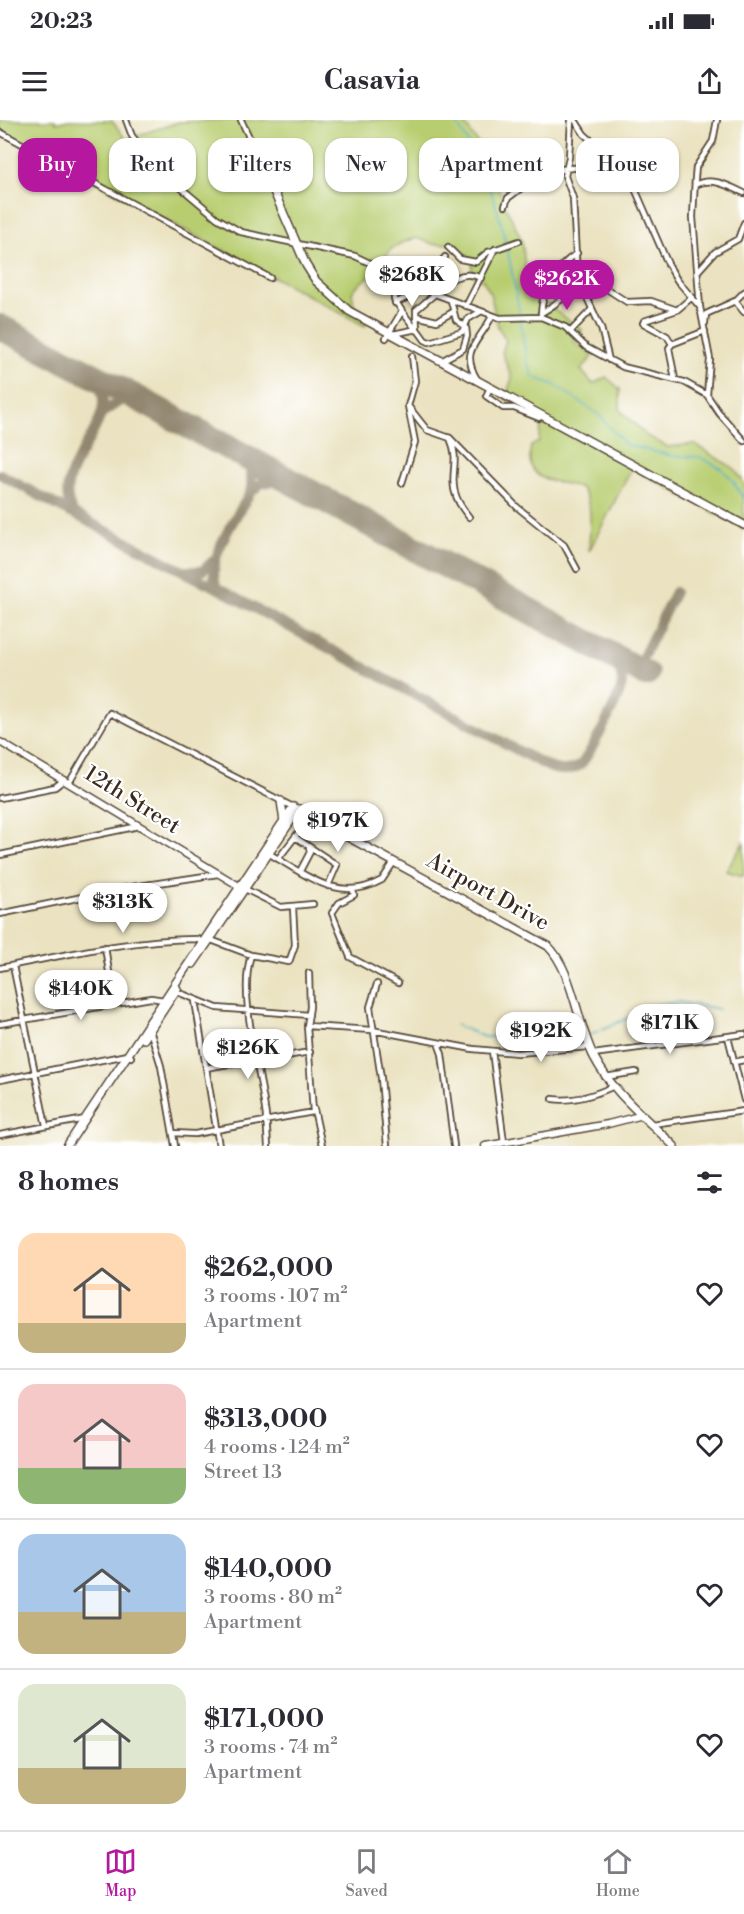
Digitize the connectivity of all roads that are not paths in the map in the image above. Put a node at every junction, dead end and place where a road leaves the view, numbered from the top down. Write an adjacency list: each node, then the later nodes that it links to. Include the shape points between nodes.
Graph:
1 (126, 120): 17 (street, via 132,136 161,171 217,218 248,235)
2 (241, 120): 6 (street)
3 (573, 120): 7 (street); 9 (street)
4 (717, 120): 10 (street, via 713,141 696,167)
5 (0, 132): 24 (street)
6 (249, 138)
7 (589, 138)
8 (576, 167): 9 (street)
9 (567, 168): 14 (street, via 538,176 508,198); 20 (street)
10 (695, 185): 13 (street, via 726,184); 22 (street, via 693,217)
11 (274, 192): 17 (main road)
12 (637, 192): 31 (street, via 668,264)
13 (744, 193)
14 (505, 206)
15 (744, 223): 22 (street, via 738,239 715,252)
16 (519, 241): 19 (street)
17 (297, 245): 23 (street, via 346,253); 50 (main road, via 316,281 349,311)
18 (448, 247): 19 (street, via 460,259 476,262)
19 (495, 249): 25 (street)
20 (577, 253): 28 (street); 43 (street, via 550,279)
21 (445, 257): 26 (street, via 438,268 423,273)
22 (698, 271): 36 (street)
23 (399, 277): 26 (street); 34 (street, via 402,290 394,293)
24 (270, 278)
25 (482, 278): 27 (street, via 461,275); 35 (street)
26 (412, 283): 30 (street); 34 (street, via 406,298)
27 (442, 286)
28 (581, 286): 37 (street); 39 (street, via 596,282 627,302 651,301); 43 (street)
29 (744, 292): 33 (street)
30 (435, 294): 32 (street); 44 (street, via 417,308)
31 (692, 297): 36 (street); 39 (street)
32 (451, 301): 35 (street); 40 (street)
33 (735, 301): 42 (street); 49 (street, via 706,314)
34 (395, 303): 38 (street)
35 (466, 306): 41 (street)
36 (700, 307): 49 (street)
37 (592, 309): 48 (street); 53 (street)
38 (402, 310): 47 (street); 50 (street)
39 (677, 310): 51 (street, via 644,322 667,336)
40 (453, 312): 44 (street, via 435,322); 46 (street)
41 (480, 312): 45 (street); 46 (street, via 468,319)
42 (744, 312)
43 (541, 315): 45 (street, via 509,320); 48 (street)
44 (416, 316): 47 (street)
45 (492, 316): 56 (street, via 468,359)
46 (466, 327): 47 (street, via 456,335 429,342); 54 (street, via 463,349)
47 (416, 329): 50 (street)
48 (572, 331): 53 (street, via 586,347)
49 (705, 331): 51 (street); 58 (street, via 710,358)
50 (390, 335): 54 (main road)
51 (672, 344): 55 (street, via 669,348)
52 (412, 356): 59 (street, via 415,381)
53 (609, 360): 55 (street, via 645,374)
54 (441, 361): 56 (main road)
55 (675, 379): 58 (street)
56 (478, 381): 65 (main road)
57 (489, 390): 60 (street, via 486,396 494,403)
58 (707, 394): 62 (street, via 718,413)
59 (408, 406): 61 (street, via 427,430); 63 (street, via 415,442)
60 (539, 418)
61 (450, 438): 64 (street, via 454,452 453,493); 66 (street, via 517,507 564,545)
62 (744, 441)
63 (402, 483)
64 (469, 517)
65 (744, 525)
66 (577, 568)
67 (0, 742): 68 (street, 12th Street)
68 (67, 781): 69 (street); 70 (street, via 110,713); 74 (street, 12th Street)
69 (0, 798)
70 (281, 801): 71 (street); 73 (main road)
71 (296, 808): 72 (main road, Airport Drive); 73 (main road)
72 (311, 816): 73 (main road); 81 (main road, Airport Drive)
73 (287, 821): 78 (main road); 85 (main road)
74 (139, 826): 79 (street); 83 (street, 12th Street)
75 (302, 828): 76 (street)
76 (295, 837): 77 (street); 80 (street)
77 (309, 847): 82 (street); 84 (street, via 338,866)
78 (268, 854): 80 (street); 85 (main road)
79 (0, 855)
80 (278, 859): 82 (street)
81 (394, 862): 86 (street, via 382,880); 113 (main road, Airport Drive, via 548,946 562,966)
82 (300, 871): 84 (street)
83 (218, 874): 85 (street, 12th Street); 89 (street)
84 (328, 886): 86 (street)
85 (243, 888): 88 (street, via 280,908); 90 (main road); 91 (main road)
86 (353, 890): 97 (street, via 354,895 339,903 332,913 350,957)
87 (313, 904): 88 (street)
88 (292, 908): 93 (street, via 296,945 290,961)
89 (0, 914)
90 (211, 940): 93 (street); 99 (main road)
91 (202, 944): 92 (street, via 198,939 177,939); 100 (main road)
92 (105, 948): 94 (street); 102 (street)
93 (251, 954): 103 (street, via 246,972)
94 (13, 966): 95 (street); 105 (street)
95 (0, 968)
96 (309, 973): 104 (street)
97 (398, 983)
98 (377, 984): 109 (street, via 370,1003)
99 (176, 991): 101 (street); 108 (main road)
100 (164, 1000): 102 (street); 116 (main road)
101 (195, 1001): 103 (street); 120 (street)
102 (114, 1003): 105 (street)
103 (249, 1011): 104 (street); 117 (street)
104 (309, 1015): 107 (street)
105 (24, 1019): 106 (street); 122 (street)
106 (0, 1024)
107 (307, 1026): 109 (street); 115 (street)
108 (150, 1030): 116 (main road); 137 (street)
109 (372, 1030): 112 (street); 147 (street)
110 (744, 1034): 111 (street)
111 (728, 1037): 113 (street); 119 (street)
112 (438, 1043): 114 (street); 148 (street)
113 (591, 1050): 114 (street); 123 (main road, Airport Drive)
114 (492, 1051): 139 (street)
115 (310, 1052): 117 (street); 129 (street)
116 (129, 1056): 122 (street); 132 (main road); 142 (main road)
117 (256, 1060): 120 (street); 133 (street)
118 (744, 1060): 119 (street)
119 (734, 1062): 125 (street)
120 (206, 1068): 136 (street)
121 (636, 1072): 123 (street)
122 (36, 1074): 124 (street); 135 (street)
123 (605, 1077): 126 (main road, Airport Drive)
124 (0, 1080)
125 (742, 1084): 128 (street)
126 (614, 1086): 127 (street, via 585,1097); 131 (main road, Airport Drive)
127 (553, 1099)
128 (744, 1100)
129 (314, 1109): 133 (street, via 312,1114); 146 (street)
130 (744, 1111): 134 (street)
131 (643, 1114): 134 (main road, Airport Drive); 140 (street)
132 (84, 1119): 135 (street); 141 (main road)
133 (266, 1120): 136 (street); 145 (street)
134 (652, 1124): 150 (main road, Airport Drive)
135 (46, 1126): 138 (street)
136 (216, 1129): 137 (street, via 195,1134); 144 (street)
137 (173, 1133): 143 (street)
138 (0, 1135)
139 (504, 1143): 140 (street); 149 (street)
140 (515, 1143)
141 (67, 1146)
142 (72, 1146)
143 (175, 1146)
144 (219, 1146)
145 (268, 1146)
146 (322, 1146)
147 (387, 1146)
148 (454, 1146)
149 (485, 1146)
150 (674, 1146)

